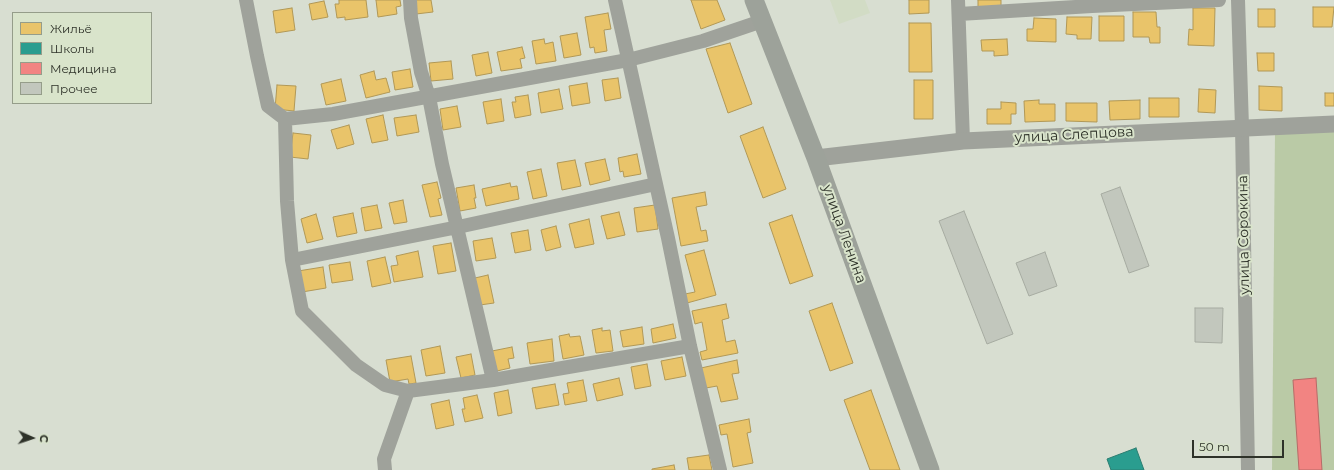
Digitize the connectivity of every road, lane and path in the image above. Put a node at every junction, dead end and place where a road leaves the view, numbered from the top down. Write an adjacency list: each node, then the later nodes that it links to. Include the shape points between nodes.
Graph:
1 (246, 0): 11 (street, via 268,106)
2 (410, 0): 10 (street, via 415,41)
3 (615, 0): 9 (street)
4 (754, 0): 8 (main road, улица Ленина)
5 (1219, 0): 7 (street, via 1084,6)
6 (1238, 0): 13 (street, улица Сорокина)
7 (958, 7): 14 (street)
8 (762, 21): 9 (street, via 703,41); 15 (main road, улица Ленина)
9 (628, 60): 10 (street); 16 (street)
10 (428, 97): 11 (street, via 333,114); 17 (street)
11 (285, 119): 18 (street, via 287,201)
12 (1334, 124): 13 (street, улица Слепцова)
13 (1242, 127): 14 (street, улица Слепцова); 25 (street, улица Сорокина)
14 (963, 141): 15 (street, улица Слепцова)
15 (816, 158): 24 (main road, улица Ленина)
16 (656, 184): 17 (street); 19 (street)
17 (458, 227): 18 (street); 20 (street)
18 (292, 260): 21 (street, via 302,311 356,365 385,385)
19 (690, 346): 20 (street); 23 (street)
20 (493, 380): 21 (street)
21 (408, 391): 22 (street, via 384,458)
22 (385, 470)
23 (720, 470)
24 (930, 470)
25 (1248, 470)

